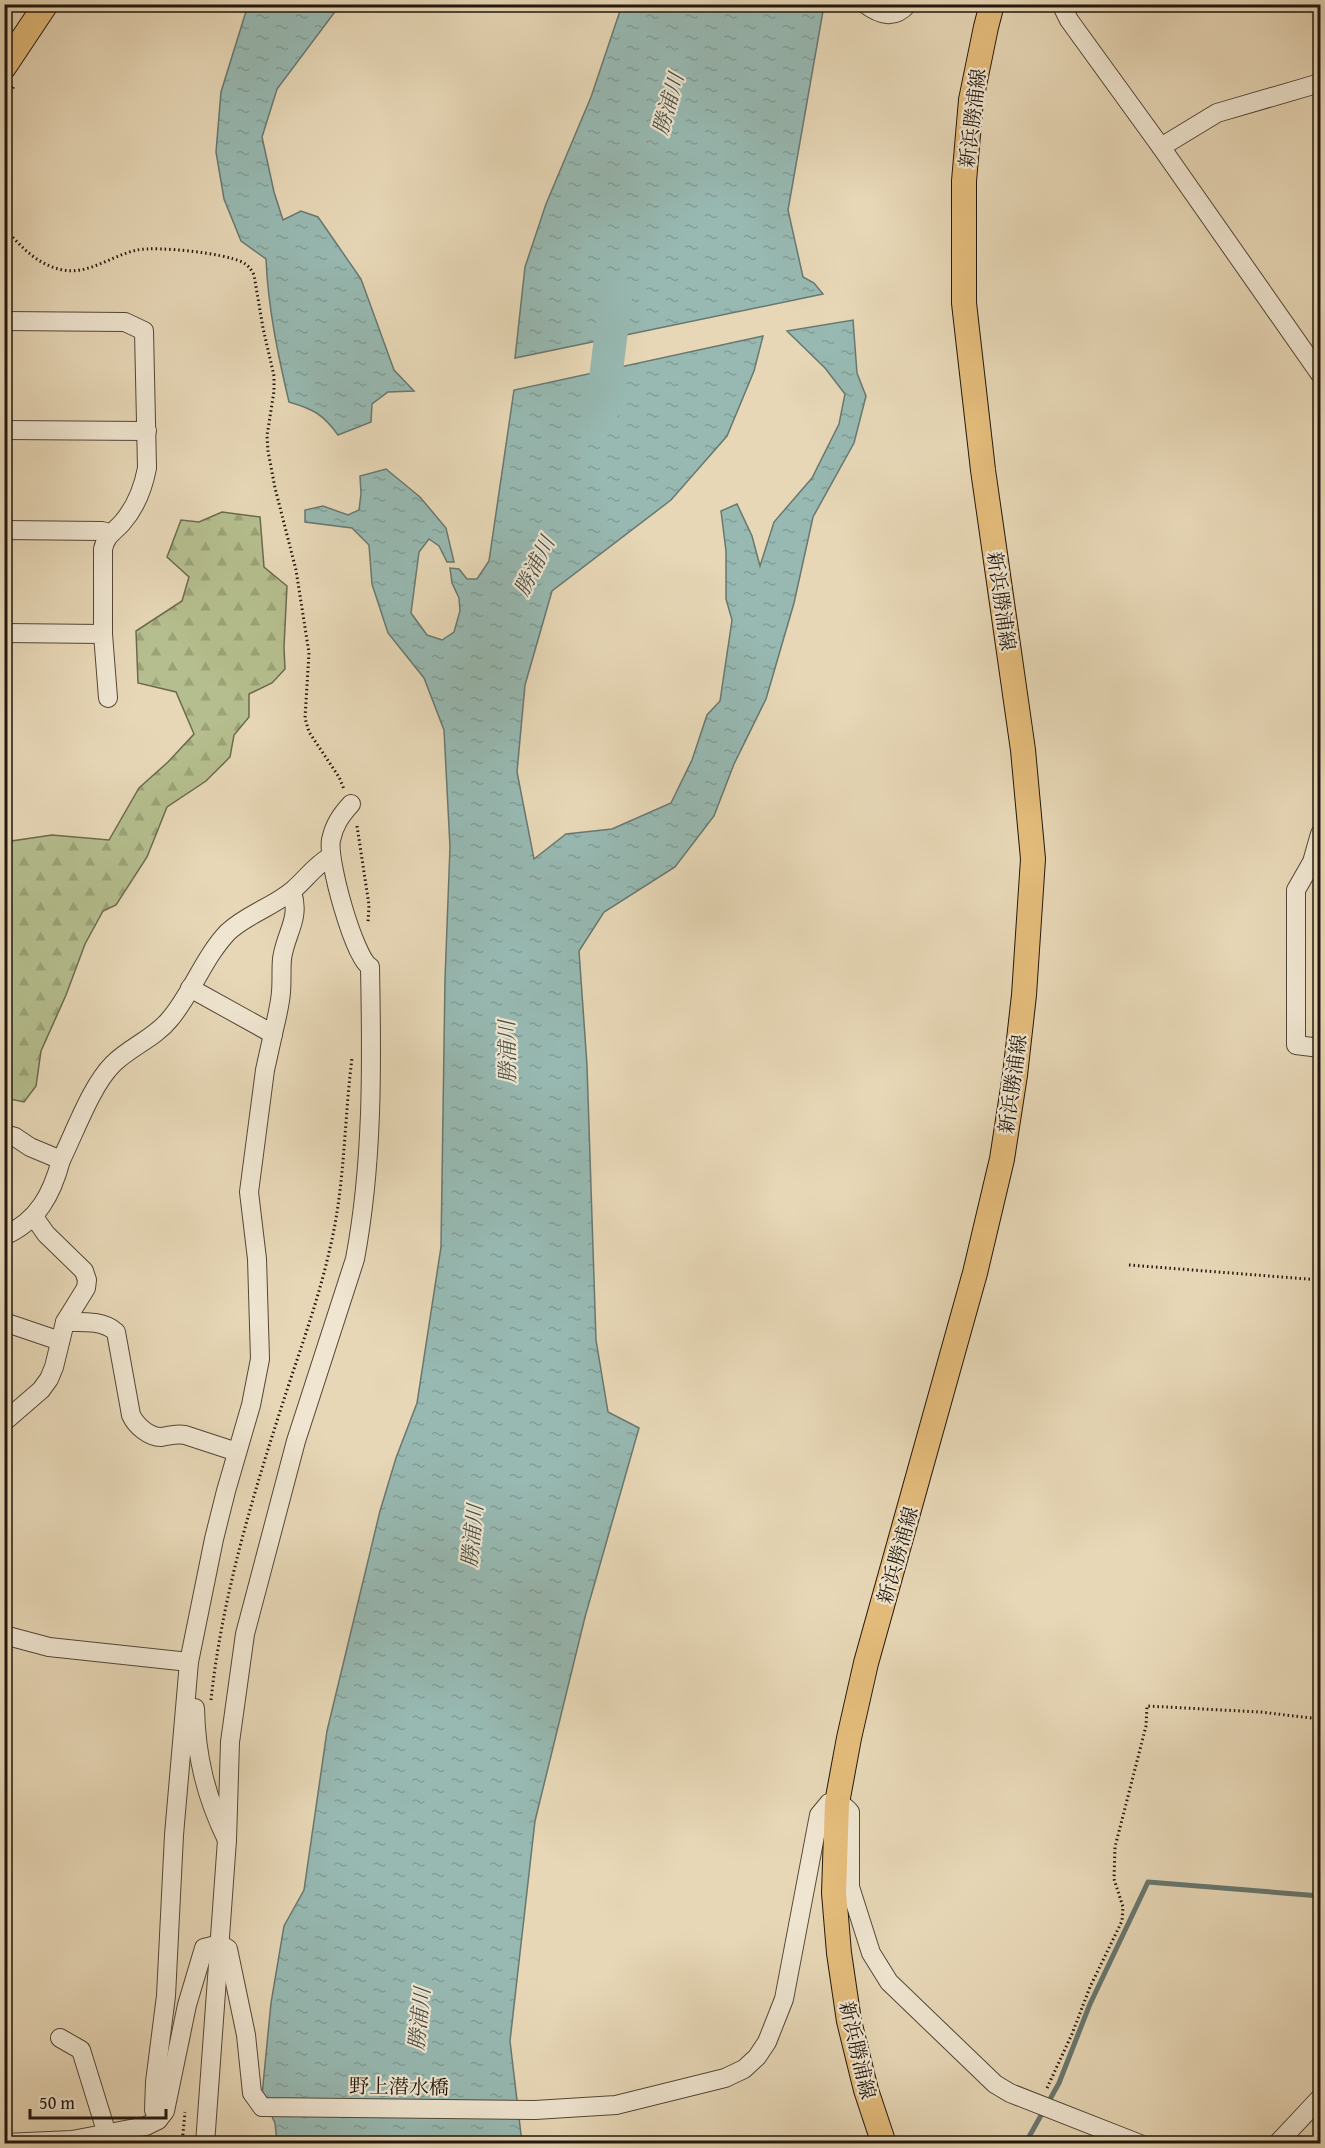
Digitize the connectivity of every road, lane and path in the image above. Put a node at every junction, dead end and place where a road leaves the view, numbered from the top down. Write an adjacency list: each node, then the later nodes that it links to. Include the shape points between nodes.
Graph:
1 (46, 4): 6 (main road)
2 (865, 4): 3 (street, via 878,14 902,11)
3 (908, 4)
4 (992, 4): 39 (main road, 新浜勝浦線, via 971,100 964,181 964,303 983,470 1023,750 1032,848 1024,995 1015,1075 975,1274 866,1663)
5 (1060, 4): 8 (street)
6 (4, 67)
7 (1320, 83): 8 (street, via 1217,113)
8 (1161, 147): 10 (street)
9 (4, 321): 12 (street, via 125,322 144,332)
10 (1320, 374)
11 (4, 430): 12 (street)
12 (147, 431): 14 (street, via 143,489 121,524)
13 (4, 530): 14 (street)
14 (109, 533): 16 (street, via 103,549)
15 (4, 633): 16 (street)
16 (103, 634): 17 (street)
17 (108, 698)
18 (351, 804): 20 (street, via 336,822)
19 (1320, 834): 24 (street, via 1312,862 1296,890 1296,1045)
20 (330, 857): 21 (street, via 320,862); 40 (street, via 350,925 364,963 370,967 371,1091 361,1229 355,1259 296,1441 245,1634 230,1742)
21 (292, 892): 22 (street, via 247,917 228,933); 23 (street, via 296,904 282,959)
22 (190, 988): 23 (street); 26 (street, via 165,1025 124,1053 111,1067 95,1090)
23 (273, 1034): 35 (street, via 249,1192 260,1359)
24 (1320, 1048)
25 (4, 1134): 26 (street)
26 (61, 1160): 27 (street, via 50,1195)
27 (34, 1217): 28 (street); 32 (street, via 84,1271 87,1280)
28 (4, 1236)
29 (1129, 1265): 30 (path)
30 (1320, 1280)
31 (4, 1322): 33 (street)
32 (65, 1322): 33 (street); 35 (street, via 98,1323 116,1332 135,1424 154,1436 176,1433)
33 (60, 1341): 34 (street, via 49,1379)
34 (4, 1422)
35 (237, 1452): 37 (street, via 216,1529)
36 (4, 1635): 37 (street, via 49,1647)
37 (188, 1668): 40 (street, via 203,1782); 45 (street, via 166,1996 155,2082 154,2110)
38 (1320, 1719): 44 (path, via 1147,1706 1146,1726 1115,1847 1114,1879 1124,1907 1122,1921)
39 (837, 1803): 41 (street, 野上潜水橋, via 829,1803 819,1815 784,1999 767,2042 744,2069 725,2079 640,2099 584,2108 535,2110 262,2107 252,2093 246,2035 228,1949); 44 (street, via 850,1812 850,1887 871,1953 889,1982 995,2084); 50 (main road, 新浜勝浦線, via 834,1893 839,1953 849,2021)
40 (227, 1840): 41 (street)
41 (220, 1944): 45 (street, via 204,1948 187,2005 165,2111); 49 (street)
42 (60, 2038): 46 (street, via 81,2050)
43 (1320, 2098): 52 (street)
44 (1039, 2103): 51 (street)
45 (158, 2120): 47 (street)
46 (107, 2134): 47 (street); 48 (street, via 72,2140)
47 (137, 2136)
48 (4, 2142)
49 (205, 2144)
50 (884, 2144)
51 (1140, 2144)
52 (1277, 2144)

